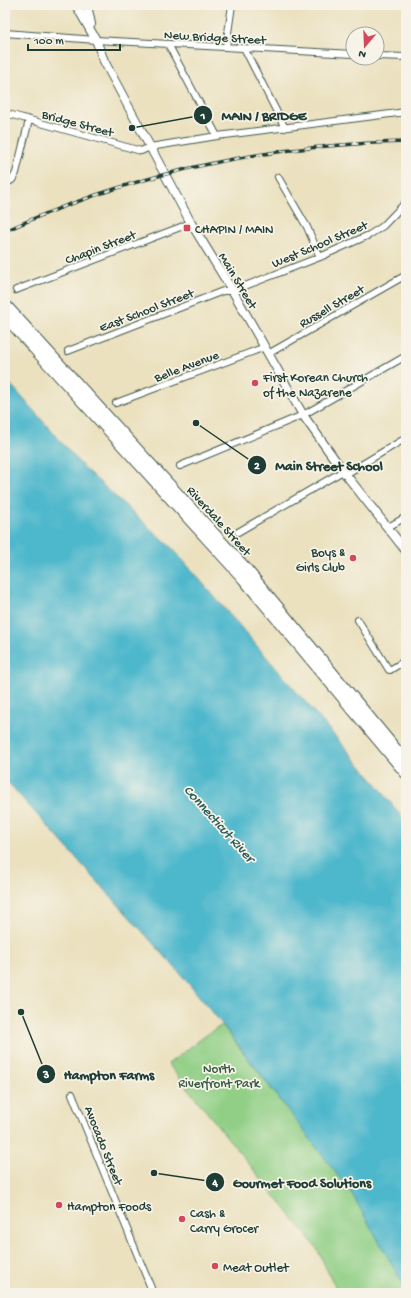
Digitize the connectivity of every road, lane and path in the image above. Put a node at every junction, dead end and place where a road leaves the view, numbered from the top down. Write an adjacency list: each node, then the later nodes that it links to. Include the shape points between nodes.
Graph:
1 (76, 5): 5 (street, Main Street)
2 (87, 5): 5 (street)
3 (232, 5): 7 (street)
4 (5, 33): 5 (street, New Bridge Street)
5 (96, 40): 6 (street, New Bridge Street); 17 (street, Main Street, via 104,61)
6 (168, 44): 7 (street, New Bridge Street); 16 (street)
7 (226, 47): 8 (street, New Bridge Street)
8 (244, 48): 9 (street, New Bridge Street); 15 (street)
9 (345, 54)
10 (385, 56): 11 (street)
11 (406, 57)
12 (406, 112): 15 (street, Bridge Street)
13 (5, 113): 14 (street, Bridge Street)
14 (29, 120): 17 (street, Bridge Street, via 141,151); 19 (street, via 16,173 12,180)
15 (285, 128): 16 (street, Bridge Street)
16 (217, 136): 17 (street, Bridge Street)
17 (150, 147): 21 (street, Main Street)
18 (278, 177): 22 (street, via 307,227)
19 (5, 184)
20 (406, 202): 22 (street, West School Street, via 377,230)
21 (191, 223): 24 (street, Chapin Street); 25 (street, Main Street)
22 (320, 257): 25 (street, West School Street)
23 (406, 275): 28 (street, Russell Street)
24 (16, 290)
25 (232, 291): 28 (street, Main Street); 29 (street, East School Street, via 223,291)
26 (5, 305): 42 (highway, Riverdale Street, via 245,568)
27 (5, 316): 43 (highway, Riverdale Street, via 243,578)
28 (266, 350): 31 (street, Belle Avenue); 32 (street, Main Street)
29 (68, 351)
30 (406, 356): 32 (street)
31 (116, 404)
32 (303, 415): 34 (street); 35 (street, Main Street)
33 (406, 438): 35 (street)
34 (180, 466)
35 (344, 472): 37 (street, Main Street); 38 (street)
36 (406, 516): 37 (street)
37 (388, 527): 39 (street, Main Street)
38 (238, 532)
39 (406, 551)
40 (358, 620): 41 (street, via 389,670)
41 (406, 660)
42 (406, 762)
43 (406, 773)
44 (72, 1094): 45 (street, Avocado Street)
45 (153, 1293)

